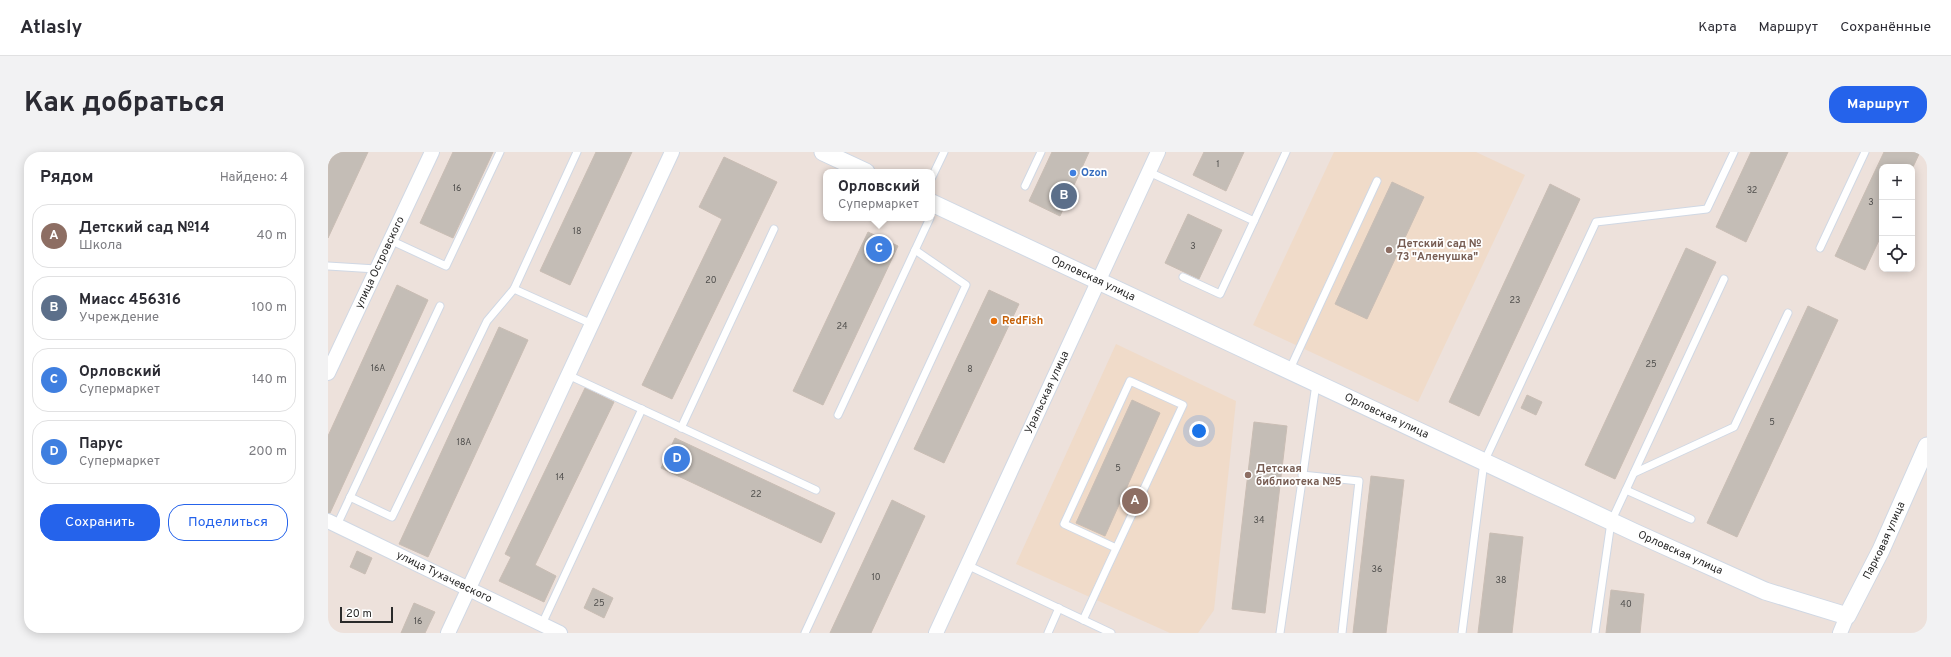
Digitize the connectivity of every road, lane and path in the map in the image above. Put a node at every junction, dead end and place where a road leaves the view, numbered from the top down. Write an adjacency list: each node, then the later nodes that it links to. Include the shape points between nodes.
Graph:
1 (432, 152): 21 (street, улица Островского)
2 (500, 152): 21 (lane, via 446,266)
3 (577, 152): 29 (lane)
4 (672, 152): 32 (street)
5 (823, 152): 12 (street)
6 (944, 152): 13 (lane)
7 (1041, 152): 16 (lane)
8 (1158, 152): 14 (street, Уральская улица)
9 (1286, 152): 19 (lane)
10 (1734, 152): 41 (lane, via 1707,209 1596,222)
11 (1865, 152): 22 (lane)
12 (860, 169)
13 (935, 171)
14 (1149, 172): 19 (lane); 28 (street, Уральская улица)
15 (1377, 181): 33 (lane)
16 (1025, 186)
17 (935, 211): 28 (street, Орловская улица)
18 (928, 221): 23 (lane)
19 (1254, 221): 26 (lane, via 1220,294)
20 (774, 229): 39 (lane)
21 (390, 240): 25 (street, улица Островского)
22 (1820, 248)
23 (915, 250): 38 (lane); 59 (lane, via 966,285)
24 (328, 266): 25 (lane)
25 (376, 269): 34 (street, улица Островского)
26 (1183, 277)
27 (1724, 279): 42 (lane)
28 (1098, 281): 33 (street, Орловская улица); 51 (street, Уральская улица)
29 (514, 288): 32 (lane); 46 (lane, via 487,321 392,517)
30 (440, 306): 46 (lane)
31 (1788, 313): 42 (lane, via 1734,427)
32 (592, 324): 35 (street)
33 (1289, 371): 36 (street, Орловская улица)
34 (328, 373)
35 (568, 375): 37 (lane); 52 (street)
36 (1316, 383): 41 (street, Орловская улица); 43 (lane)
37 (642, 409): 39 (lane); 56 (lane)
38 (838, 415)
39 (681, 428): 44 (lane)
40 (1927, 446): 54 (street, Парковая улица, via 1881,550)
41 (1484, 462): 48 (street, Орловская улица); 65 (lane)
42 (1634, 473): 45 (lane)
43 (1302, 475): 63 (lane); 64 (lane, via 1360,482)
44 (816, 490)
45 (1626, 490): 47 (lane); 48 (lane)
46 (350, 497): 49 (lane)
47 (1691, 519)
48 (1611, 522): 54 (street, Орловская улица, via 1765,591); 66 (lane)
49 (332, 523): 52 (street, улица Тухачевского)
50 (1116, 548): 50 (lane, via 1183,405 1130,381 1064,524); 55 (lane)
51 (967, 565): 53 (lane); 60 (street, Уральская улица)
52 (469, 589): 56 (street, улица Тухачевского); 57 (street)
53 (1059, 608): 55 (lane); 61 (lane)
54 (1847, 616): 67 (street, Парковая улица)
55 (1083, 620): 62 (lane)
56 (542, 624): 58 (street, улица Тухачевского)
57 (448, 633)
58 (560, 633)
59 (805, 633)
60 (936, 633)
61 (1048, 633)
62 (1112, 633)
63 (1280, 633)
64 (1342, 633)
65 (1462, 633)
66 (1595, 633)
67 (1840, 633)

